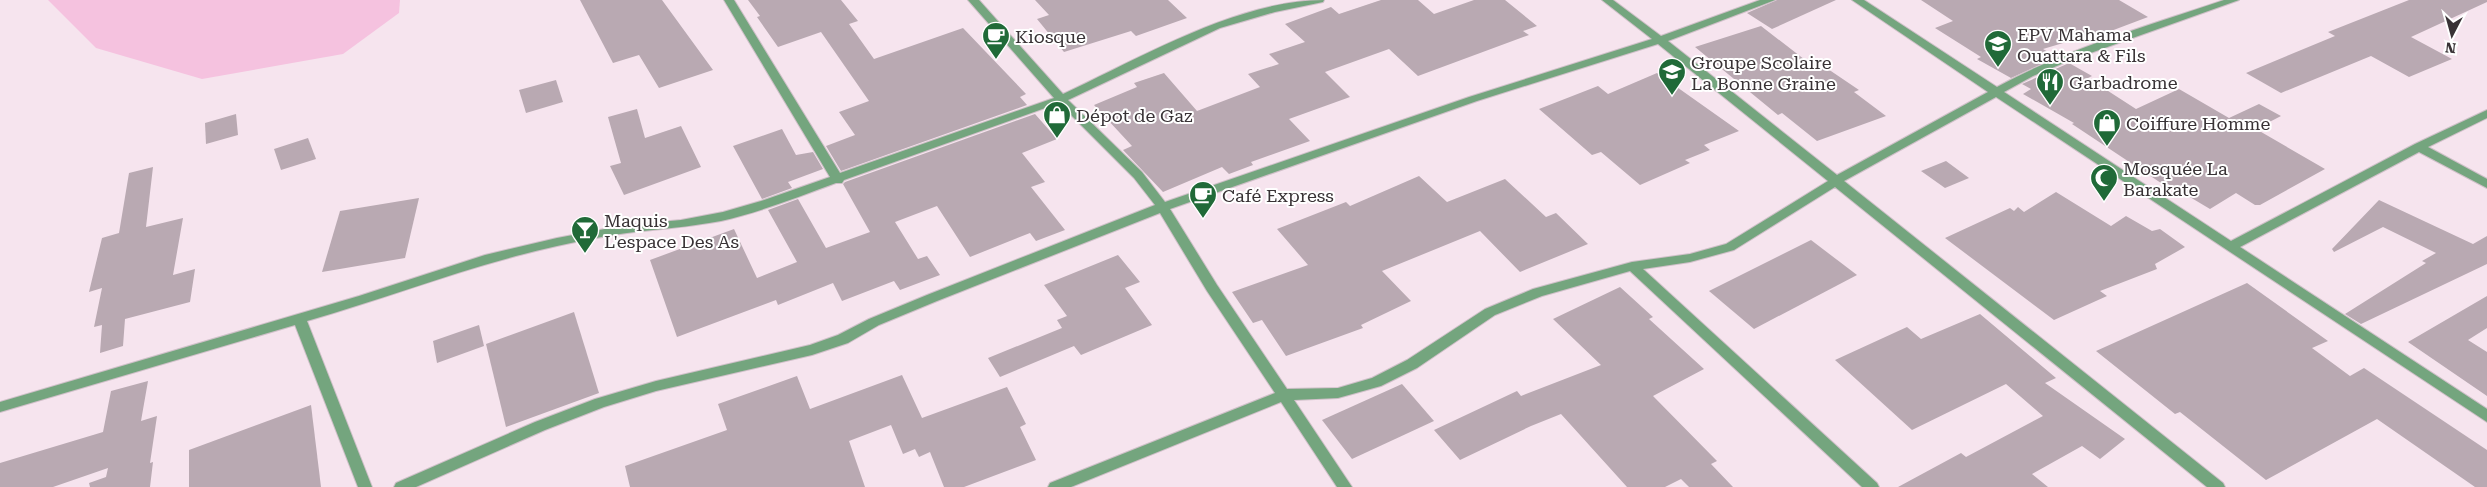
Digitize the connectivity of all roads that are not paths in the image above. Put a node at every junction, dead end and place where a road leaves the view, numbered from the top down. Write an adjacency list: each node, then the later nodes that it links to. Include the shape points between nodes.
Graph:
1 (729, 0): 13 (street)
2 (973, 0): 10 (street)
3 (1319, 0): 10 (street, via 1273,9 1216,26)
4 (1606, 0): 8 (street)
5 (1770, 0): 8 (street)
6 (1857, 0): 9 (street)
7 (2234, 0): 9 (street, via 2067,58)
8 (1660, 40): 14 (street); 16 (street, via 1474,99)
9 (1994, 91): 14 (street); 17 (street)
10 (1061, 99): 13 (street); 16 (street, via 1138,175)
11 (2487, 114): 12 (street)
12 (2419, 146): 15 (street); 17 (street)
13 (838, 180): 19 (street, via 723,216 626,229 485,259)
14 (1836, 181): 18 (street, via 1730,247 1690,258); 28 (street)
15 (2487, 184)
16 (1163, 207): 20 (street, via 1212,288); 24 (street, via 932,298 820,347 656,386 600,403)
17 (2232, 246): 22 (street)
18 (1632, 266): 20 (street, via 1538,292 1490,312 1412,364 1376,382 1338,393); 27 (street)
19 (299, 318): 21 (street); 23 (street)
20 (1284, 395): 25 (street); 26 (street)
21 (0, 407)
22 (2487, 416)
23 (365, 487)
24 (401, 487)
25 (1055, 487)
26 (1345, 487)
27 (1872, 487)
28 (2218, 487)

